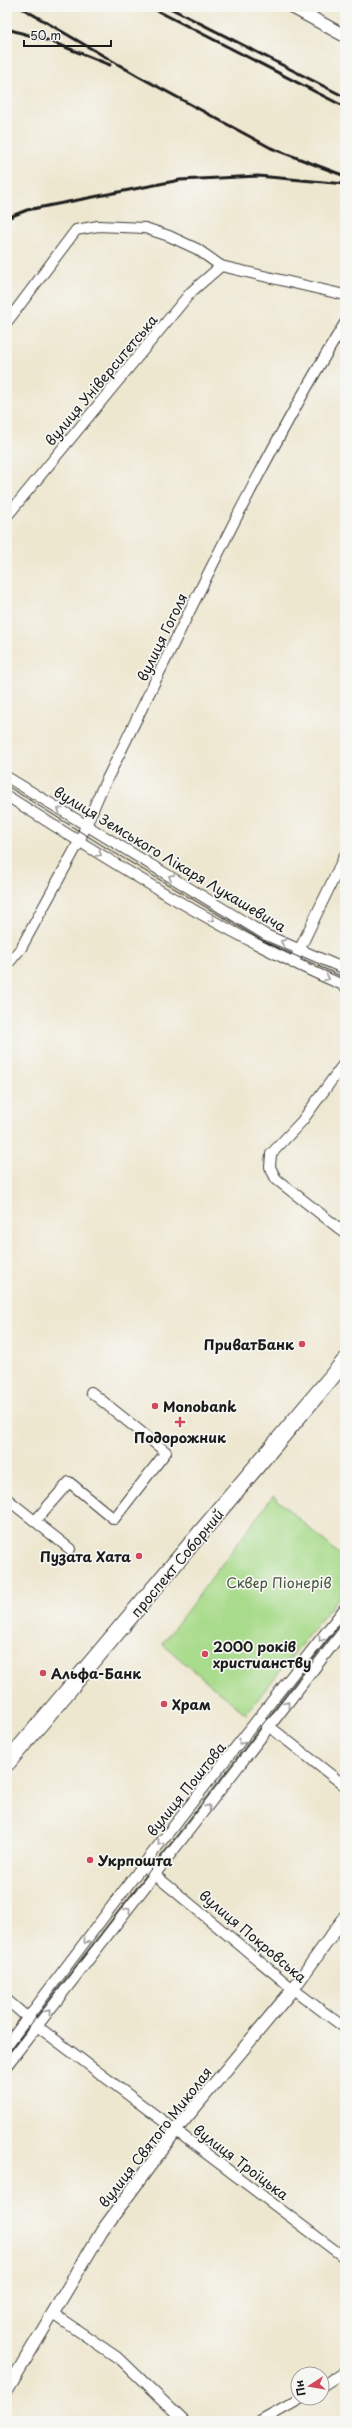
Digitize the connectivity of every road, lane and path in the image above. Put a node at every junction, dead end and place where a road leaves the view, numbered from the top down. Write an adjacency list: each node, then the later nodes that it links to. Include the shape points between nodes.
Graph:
1 (292, 7): 2 (street)
2 (345, 36)
3 (220, 266): 4 (street); 5 (street, via 197,249 145,228 98,226 76,230); 7 (street, вулиця Університетська, via 191,292)
4 (345, 295)
5 (7, 322)
6 (345, 323): 10 (street, вулиця Гоголя, via 300,395 252,486)
7 (7, 516)
8 (7, 777): 10 (street, вулиця Земського Лікаря Лукашевича, one-way to 8)
9 (7, 796): 11 (street, вулиця Земського Лікаря Лукашевича)
10 (86, 827): 11 (street, вулиця Гоголя); 13 (street, вулиця Земського Лікаря Лукашевича, one-way to 10, via 266,935)
11 (79, 842): 14 (street, вулиця Земського Лікаря Лукашевича, one-way to 14); 15 (street, вулиця Гоголя, via 22,948)
12 (345, 855): 13 (street)
13 (299, 949): 14 (street); 16 (street, вулиця Земського Лікаря Лукашевича)
14 (293, 963): 17 (street, вулиця Земського Лікаря Лукашевича, one-way to 17)
15 (7, 965)
16 (345, 969)
17 (345, 986)
18 (345, 1062): 19 (street, via 302,1121 271,1154 270,1167 276,1179)
19 (345, 1233)
20 (345, 1361): 29 (main road, проспект Соборний)
21 (92, 1392): 23 (street, via 166,1452 114,1519 69,1482)
22 (7, 1499): 23 (street)
23 (35, 1521): 24 (street)
24 (70, 1549)
25 (345, 1608): 27 (street, вулиця Поштова, one-way to 27)
26 (345, 1629): 28 (street, вулиця Поштова, one-way to 26)
27 (259, 1719): 28 (street); 31 (street, вулиця Поштова, one-way to 31)
28 (270, 1727): 30 (street); 32 (street, вулиця Поштова, one-way to 28)
29 (9, 1756)
30 (345, 1786)
31 (143, 1865): 32 (street, вулиця Покровська); 36 (street, вулиця Поштова, one-way to 36)
32 (156, 1874): 34 (street, вулиця Покровська); 37 (street, вулиця Поштова, one-way to 32)
33 (345, 1916): 34 (street, вулиця Святого Миколая)
34 (293, 1989): 38 (street, вулиця Покровська); 41 (street, вулиця Святого Миколая)
35 (7, 2000): 36 (street, вулиця Троїцька)
36 (28, 2018): 37 (street, вулиця Троїцька); 39 (street, вулиця Поштова)
37 (37, 2026): 40 (street, вулиця Поштова); 41 (street, вулиця Троїцька)
38 (345, 2028)
39 (7, 2045)
40 (7, 2065)
41 (176, 2130): 42 (street, вулиця Троїцька); 43 (street, вулиця Святого Миколая, via 102,2231)
42 (345, 2258)
43 (52, 2313): 46 (street, вулиця Святого Миколая); 48 (street, via 121,2360)
44 (345, 2372): 45 (street)
45 (330, 2381)
46 (7, 2390)
47 (290, 2405): 49 (street)
48 (184, 2421)
49 (261, 2421)

